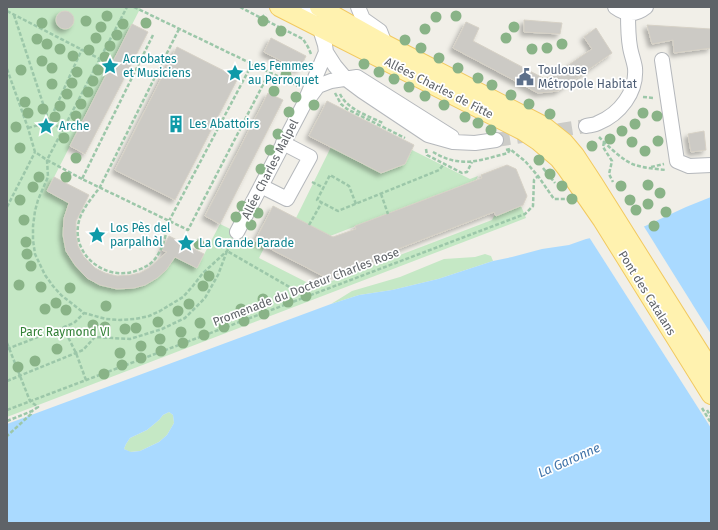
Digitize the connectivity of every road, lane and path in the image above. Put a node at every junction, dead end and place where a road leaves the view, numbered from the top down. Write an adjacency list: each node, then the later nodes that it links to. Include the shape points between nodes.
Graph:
1 (127, 7): 20 (path)
2 (134, 7): 14 (path)
3 (240, 7): 12 (path)
4 (319, 7): 16 (main road, Allées Charles de Fitte)
5 (358, 7): 16 (street, via 363,19 380,31)
6 (615, 7): 10 (street)
7 (646, 7): 10 (street, via 636,13)
8 (276, 9): 12 (path); 13 (main road, Allées Charles de Fitte)
9 (7, 12): 11 (path)
10 (628, 13): 31 (street, via 635,80 621,108)
11 (14, 15): 17 (path); 28 (path)
12 (261, 18): 19 (path, via 303,39)
13 (314, 20): 18 (street); 50 (main road, Allées Charles de Fitte, via 523,131 559,159)
14 (179, 29): 22 (path); 48 (path)
15 (154, 35): 45 (path)
16 (385, 44): 50 (main road, Allées Charles de Fitte, via 544,126 571,150)
17 (82, 49): 20 (path); 28 (path)
18 (326, 52): 25 (street); 26 (street, Allée Charles Malpel)
19 (312, 56)
20 (100, 59): 30 (path)
21 (662, 60): 41 (street, via 677,162 689,166)
22 (252, 64): 24 (path); 56 (path)
23 (7, 69): 29 (path)
24 (269, 72): 26 (path); 56 (path, via 188,230)
25 (346, 79): 27 (street, Allée Charles Malpel, via 318,86); 32 (street, via 428,135 461,143)
26 (309, 92): 27 (street, Allée Charles Malpel)
27 (303, 106): 34 (street, Allée Charles Malpel)
28 (49, 122): 29 (path); 30 (path)
29 (28, 128): 37 (path)
30 (63, 129): 38 (path)
31 (591, 130): 33 (path)
32 (496, 140)
33 (604, 142): 42 (path, via 633,164); 43 (path, via 603,147 612,161)
34 (283, 143): 47 (street, Allée Charles Malpel); 47 (street, via 310,157 287,200)
35 (426, 149): 40 (path, via 427,155)
36 (510, 150): 44 (path, via 525,161)
37 (35, 152): 38 (path); 54 (path)
38 (47, 160): 45 (path); 61 (path, via 48,178 38,200 33,226 35,254 53,286)
39 (472, 162): 40 (path, via 467,172 462,173)
40 (444, 164): 51 (path, via 439,170)
41 (711, 165)
42 (670, 170)
43 (609, 174)
44 (538, 176): 50 (path, via 554,199); 60 (path, Promenade du Docteur Charles Rose, via 534,180 533,206 525,214)
45 (82, 178): 48 (path)
46 (312, 182): 49 (path)
47 (261, 186): 58 (street, Allée Charles Malpel)
48 (100, 187): 56 (path); 56 (path, via 79,220 78,237 91,262 101,268 121,274 133,272 150,264 162,247)
49 (324, 188): 52 (path, via 318,200); 53 (path, via 330,175 350,186)
50 (581, 191): 66 (main road, Pont des Catalans); 70 (main road, Pont des Catalans, via 602,220)
51 (381, 194): 53 (path); 55 (path)
52 (322, 202): 53 (path, via 338,211); 57 (path)
53 (356, 204)
54 (7, 207)
55 (388, 214)
56 (169, 221)
57 (310, 225)
58 (237, 232): 59 (path)
59 (227, 251): 60 (path); 61 (path, via 202,273 183,297 171,306 149,316 120,320); 65 (path, via 218,275 205,298 185,318 162,330 130,339 95,337 83,350)
60 (306, 296): 68 (path, Promenade du Docteur Charles Rose)
61 (84, 313): 62 (path, via 74,323)
62 (64, 327): 64 (path); 65 (path)
63 (7, 343): 64 (path)
64 (8, 348): 67 (path)
65 (76, 353): 67 (path); 68 (path)
66 (711, 370)
67 (19, 376): 69 (path); 71 (path)
68 (86, 380): 71 (path, Promenade du Docteur Charles Rose)
69 (7, 381)
70 (711, 395)
71 (30, 401): 72 (path, Promenade du Docteur Charles Rose); 73 (path, via 38,407)
72 (7, 410)
73 (32, 413): 74 (path); 75 (path)
74 (7, 421)
75 (7, 436)

